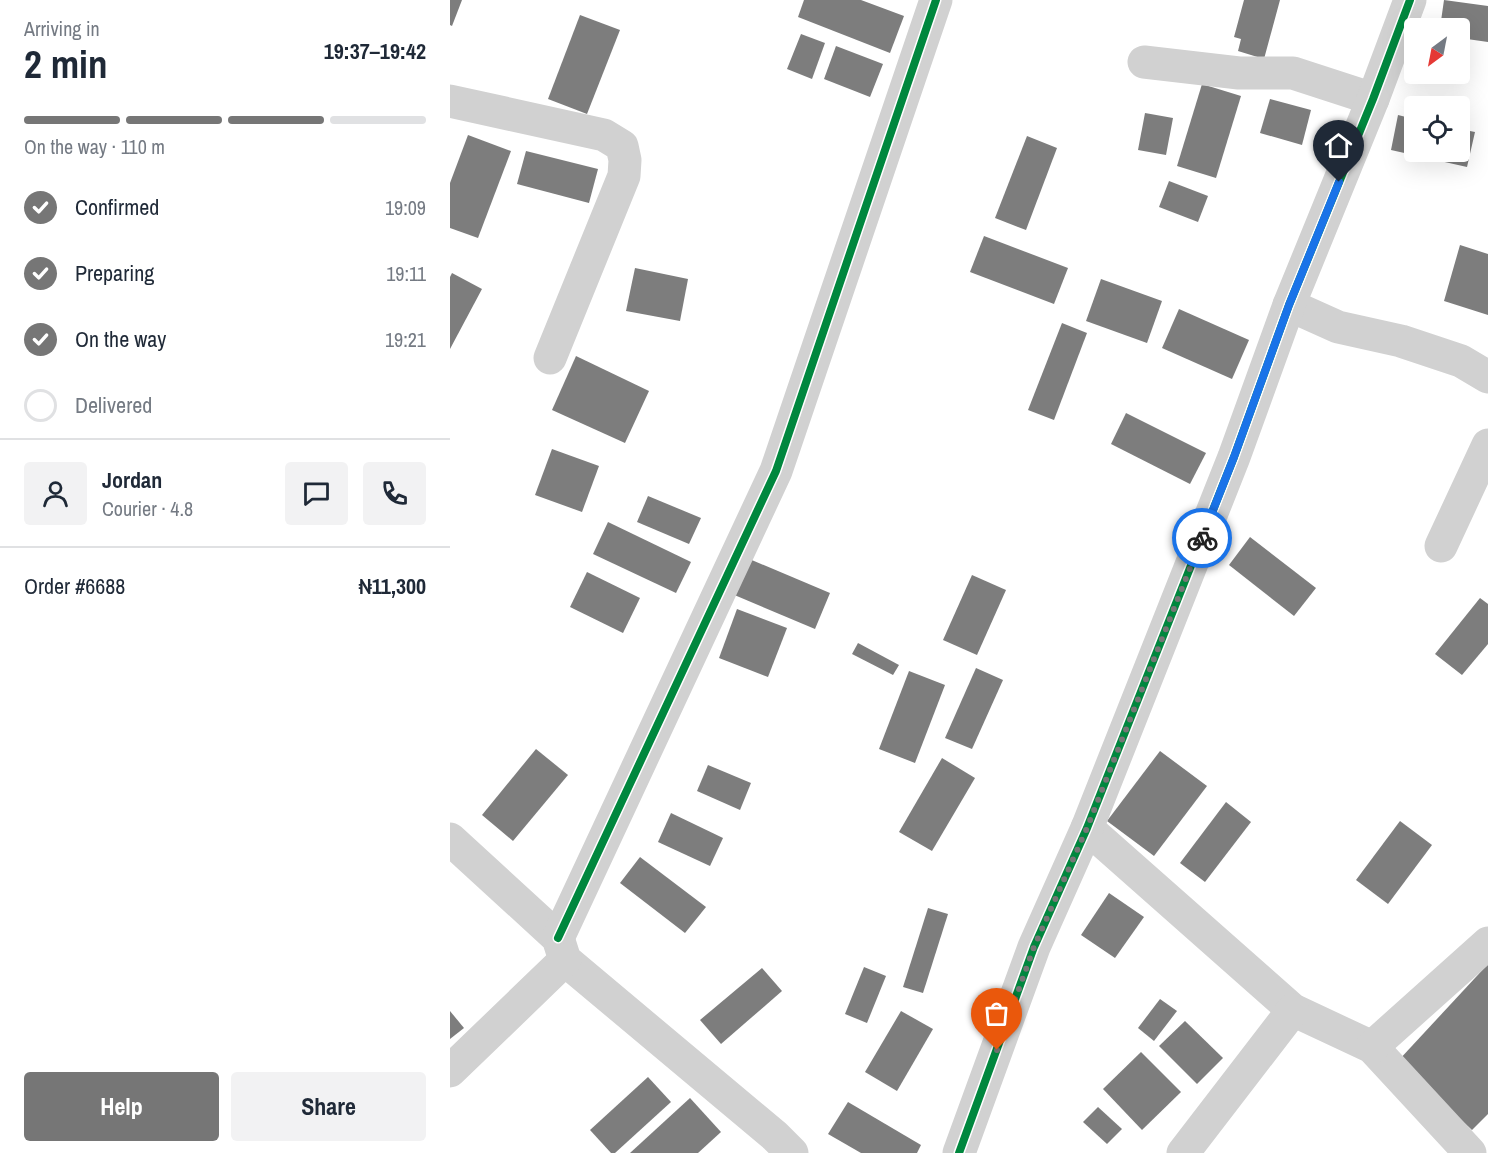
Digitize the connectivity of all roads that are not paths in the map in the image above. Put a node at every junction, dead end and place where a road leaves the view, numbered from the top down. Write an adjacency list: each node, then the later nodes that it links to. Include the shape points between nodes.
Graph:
1 (936, 0): 14 (street, via 776,471)
2 (1410, 0): 4 (street)
3 (1144, 62): 4 (street, via 1239,73 1293,73)
4 (1373, 99): 6 (street)
5 (450, 101): 7 (street, via 604,135 622,146 624,176)
6 (1289, 305): 8 (street, via 1338,327 1401,341 1461,361); 11 (street, via 1234,457)
7 (550, 358)
8 (1488, 377)
9 (1488, 445): 10 (street)
10 (1441, 546)
11 (1087, 828): 15 (street); 19 (street, via 1034,947)
12 (450, 839): 14 (street)
13 (1488, 943): 16 (street)
14 (562, 949): 17 (street); 18 (street)
15 (1293, 1010): 16 (street); 20 (street)
16 (1372, 1047): 21 (street)
17 (450, 1071)
18 (774, 1148)
19 (959, 1153)
20 (1183, 1153)
21 (1470, 1153)

